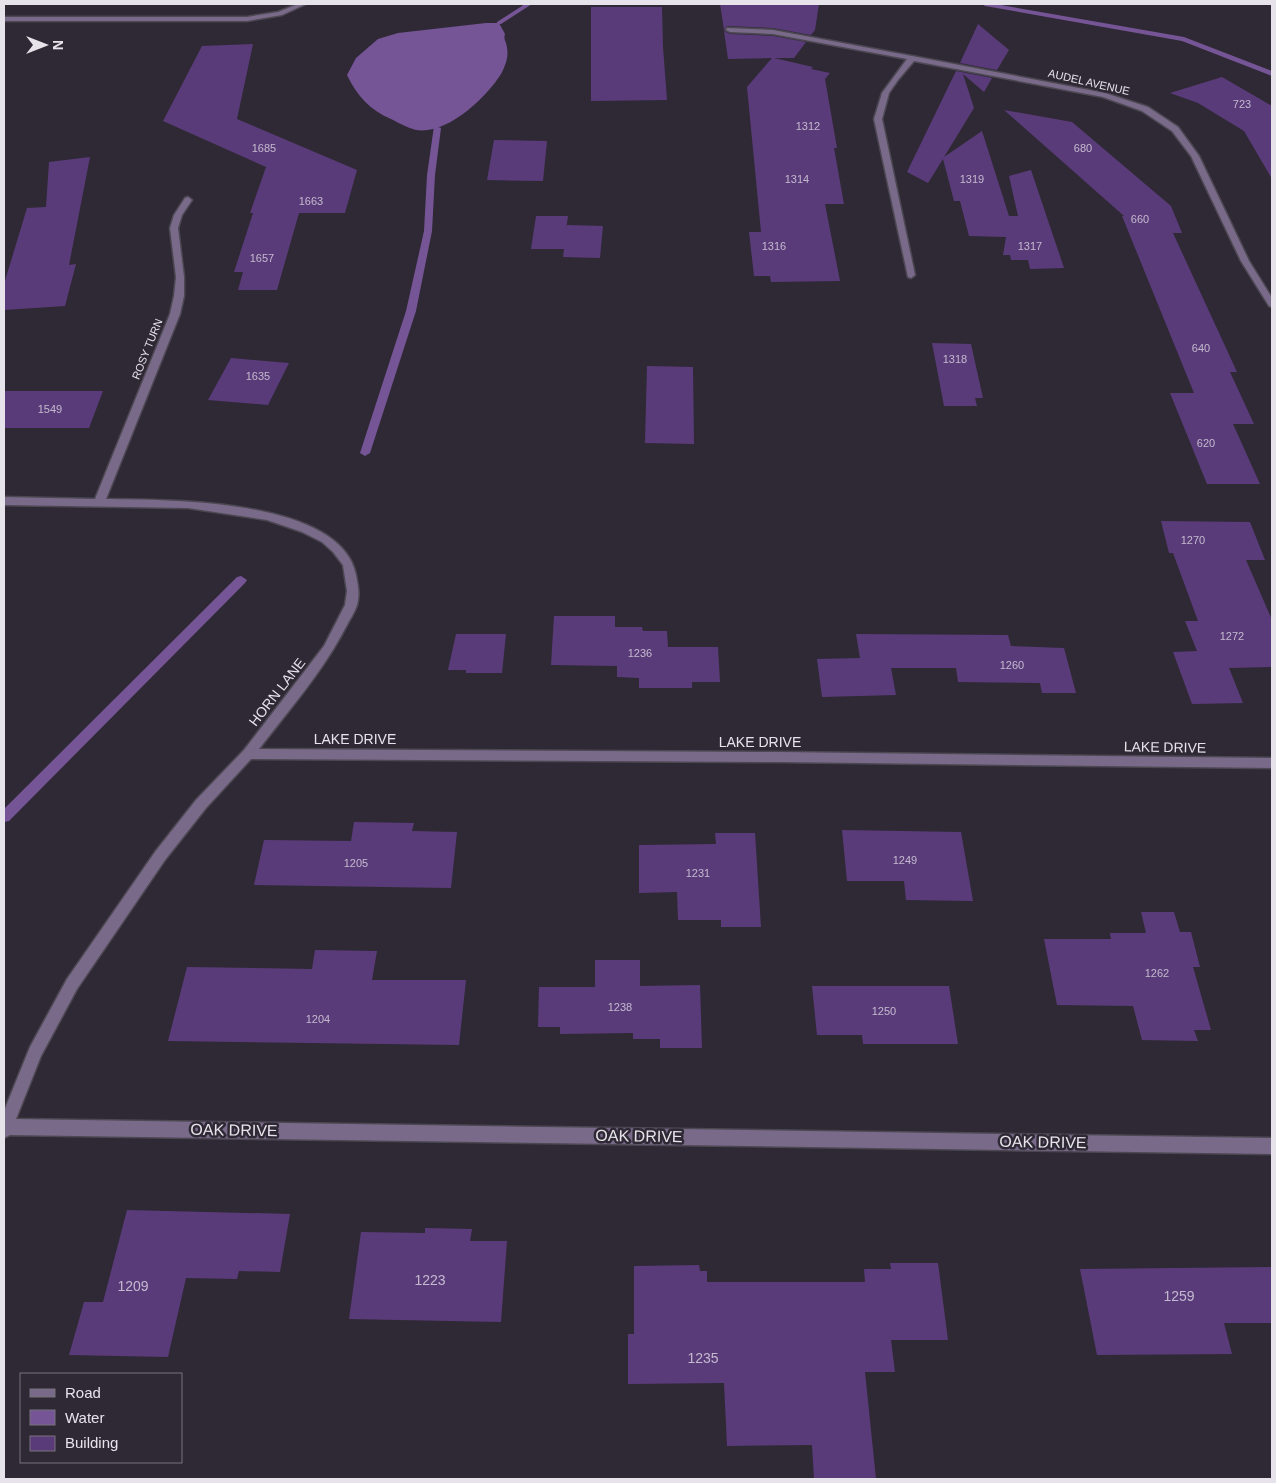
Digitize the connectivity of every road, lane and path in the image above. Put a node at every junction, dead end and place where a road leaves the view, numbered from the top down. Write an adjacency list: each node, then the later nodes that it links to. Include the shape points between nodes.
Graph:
1 (303, 4): 2 (street, via 280,14 256,19)
2 (4, 19)
3 (730, 30): 4 (street, AUDEL AVENUE, via 773,32)
4 (912, 58): 6 (street, via 889,86 878,119); 7 (street, AUDEL AVENUE, via 1105,95 1159,117 1175,129 1195,156 1245,261)
5 (188, 200): 9 (street, ROSY TURN, via 174,228 180,277 175,314)
6 (911, 275)
7 (1272, 304)
8 (4, 501): 9 (street, HORN LANE)
9 (99, 502): 10 (street, HORN LANE, via 188,504 268,516 326,539 348,564 354,591 342,627 324,656)
10 (248, 754): 11 (street, LAKE DRIVE, via 770,756); 12 (street, HORN LANE, via 201,804 160,856 72,984 35,1052)
11 (1272, 763)
12 (4, 1128): 13 (street, OAK DRIVE)
13 (1272, 1146)

